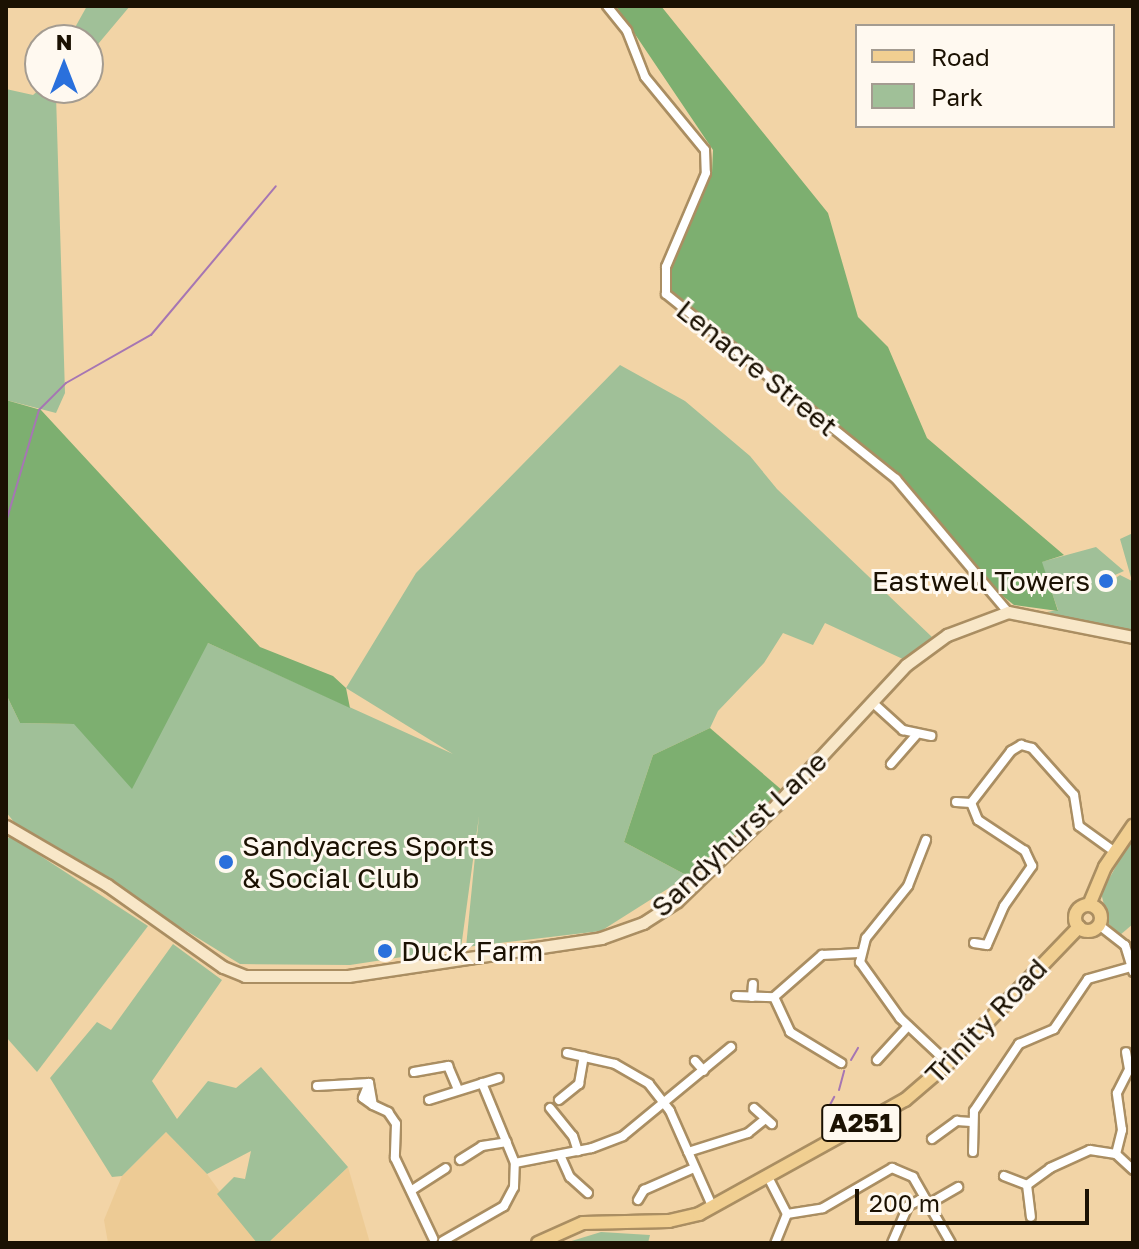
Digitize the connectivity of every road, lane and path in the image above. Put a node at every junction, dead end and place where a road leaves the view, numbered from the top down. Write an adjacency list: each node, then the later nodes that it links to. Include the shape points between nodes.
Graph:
1 (607, 6): 2 (street, Lenacre Street, via 627,31 645,77 705,150 706,173 666,267 666,294 896,479)
2 (1008, 612): 3 (street, Sandyhurst Lane); 4 (street, Sandyhurst Lane, via 973,622 933,643)
3 (1133, 637)
4 (872, 702): 5 (street); 10 (street, Sandyhurst Lane, via 705,874 643,923 601,938 367,973 302,978 235,974 107,885)
5 (916, 735): 6 (street); 7 (street)
6 (931, 736)
7 (891, 764)
8 (956, 802): 9 (street)
9 (971, 803): 15 (street, via 1011,751 1026,746 1074,795 1083,832); 19 (street, via 978,820 1025,851 1032,866 1004,906 987,945)
10 (6, 826)
11 (1133, 826): 15 (main road, Trinity Road / A251)
12 (926, 840): 14 (street)
13 (907, 848): 14 (street)
14 (918, 852): 21 (street, via 898,904 870,933)
15 (1115, 852): 16 (main road, Trinity Road / A251)
16 (1089, 905): 17 (main road, via 1100,912); 18 (main road, Trinity Road / A251, via 1076,913)
17 (1099, 925): 18 (main road, via 1090,931); 23 (street, via 1124,943)
18 (1079, 927): 36 (main road, Trinity Road / A251)
19 (974, 943)
20 (818, 944): 22 (street)
21 (860, 953): 22 (street); 28 (street, via 864,974)
22 (822, 955): 27 (street)
23 (1132, 970): 49 (street, via 1088,979 1054,1029 1019,1044)
24 (753, 984): 26 (street)
25 (736, 996): 26 (street)
26 (752, 997): 27 (street)
27 (774, 997): 35 (street, via 790,1032)
28 (908, 1026): 33 (street); 36 (street)
29 (731, 1047): 38 (street)
30 (1126, 1052): 37 (street)
31 (567, 1053): 32 (street)
32 (584, 1056): 45 (street, via 579,1084); 46 (street, via 636,1074)
33 (877, 1060)
34 (695, 1061): 38 (street)
35 (841, 1063)
36 (948, 1063): 63 (main road, Trinity Road / A251, via 905,1100)
37 (1131, 1070): 55 (street, via 1117,1093 1122,1130)
38 (704, 1071): 46 (street)
39 (414, 1072): 43 (street, via 450,1066)
40 (499, 1078): 41 (street)
41 (482, 1083): 43 (street); 51 (street)
42 (317, 1086): 66 (street, via 369,1083 373,1105 388,1112 396,1124 395,1158)
43 (458, 1090): 44 (street)
44 (429, 1100)
45 (559, 1100)
46 (665, 1103): 52 (street, via 623,1136); 53 (street)
47 (550, 1108): 52 (street)
48 (754, 1108): 53 (street, via 768,1121)
49 (971, 1122): 50 (street, via 957,1121); 54 (street)
50 (932, 1139)
51 (507, 1142): 57 (street, via 482,1146); 58 (street)
52 (578, 1151): 56 (street)
53 (688, 1152): 60 (street)
54 (973, 1152)
55 (1116, 1154): 61 (street); 64 (street, via 1090,1150)
56 (560, 1155): 58 (street); 67 (street, via 570,1177)
57 (460, 1160)
58 (515, 1163): 75 (street, via 514,1187 504,1206)
59 (446, 1168): 66 (street)
60 (694, 1168): 68 (street, via 644,1190); 70 (street)
61 (1133, 1170)
62 (1004, 1176): 64 (street)
63 (768, 1177): 70 (main road, Trinity Road / A251); 71 (street)
64 (1027, 1185): 73 (street)
65 (958, 1187): 69 (street)
66 (412, 1190): 75 (street)
67 (588, 1193)
68 (638, 1200)
69 (926, 1202): 71 (street, via 913,1177 892,1168 823,1208); 74 (street, via 908,1206); 79 (street)
70 (713, 1208): 77 (main road, Trinity Road / A251, via 669,1221 583,1223)
71 (787, 1214): 76 (street)
72 (891, 1217): 74 (street)
73 (1031, 1217)
74 (901, 1221): 78 (street)
75 (437, 1241)
76 (779, 1242)
77 (538, 1243)
78 (892, 1243)
79 (951, 1243)

